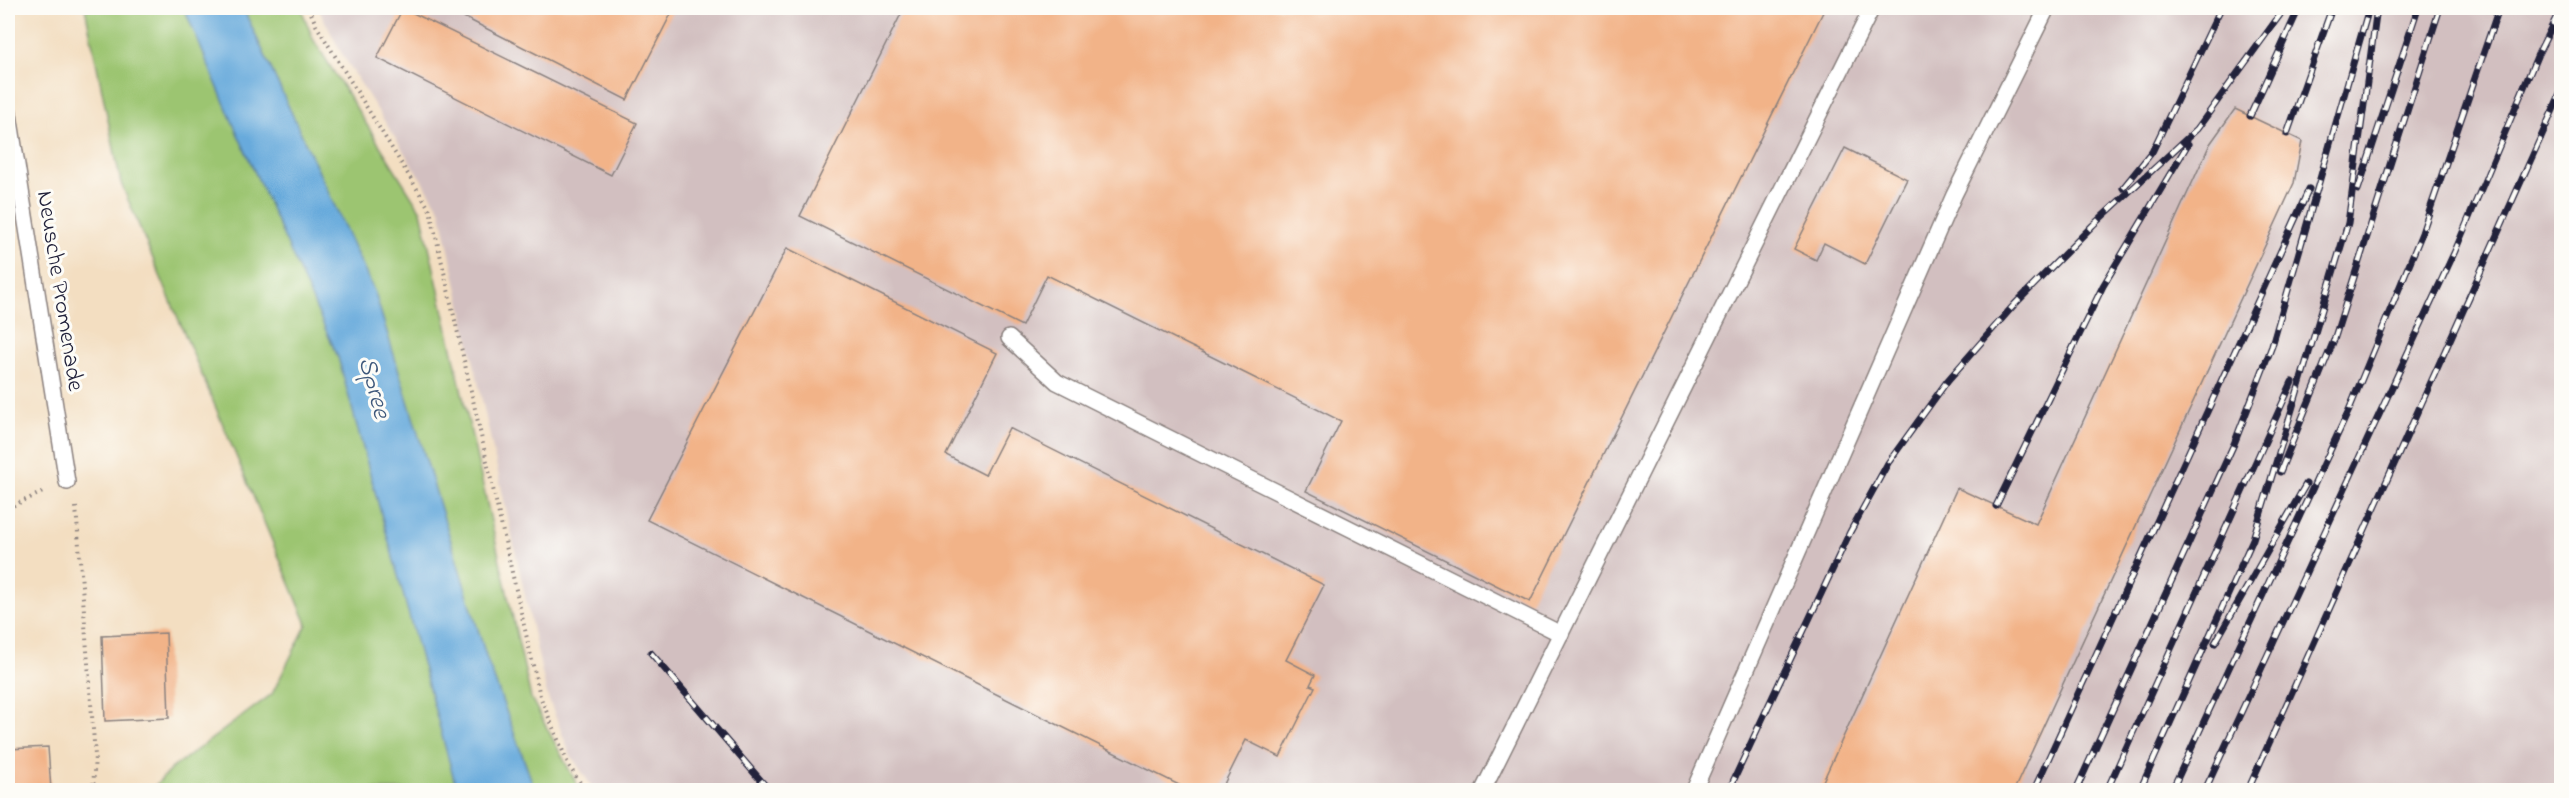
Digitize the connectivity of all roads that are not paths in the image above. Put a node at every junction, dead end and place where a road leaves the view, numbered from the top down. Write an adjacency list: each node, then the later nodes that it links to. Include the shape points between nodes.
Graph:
1 (1872, 8): 6 (lane)
2 (2047, 8): 8 (lane, via 1954,195)
3 (8, 108): 5 (lane, Neusche Promenade)
4 (1009, 339): 6 (lane, via 1058,382)
5 (67, 482)
6 (1561, 634): 7 (lane)
7 (1484, 790)
8 (1694, 790)

